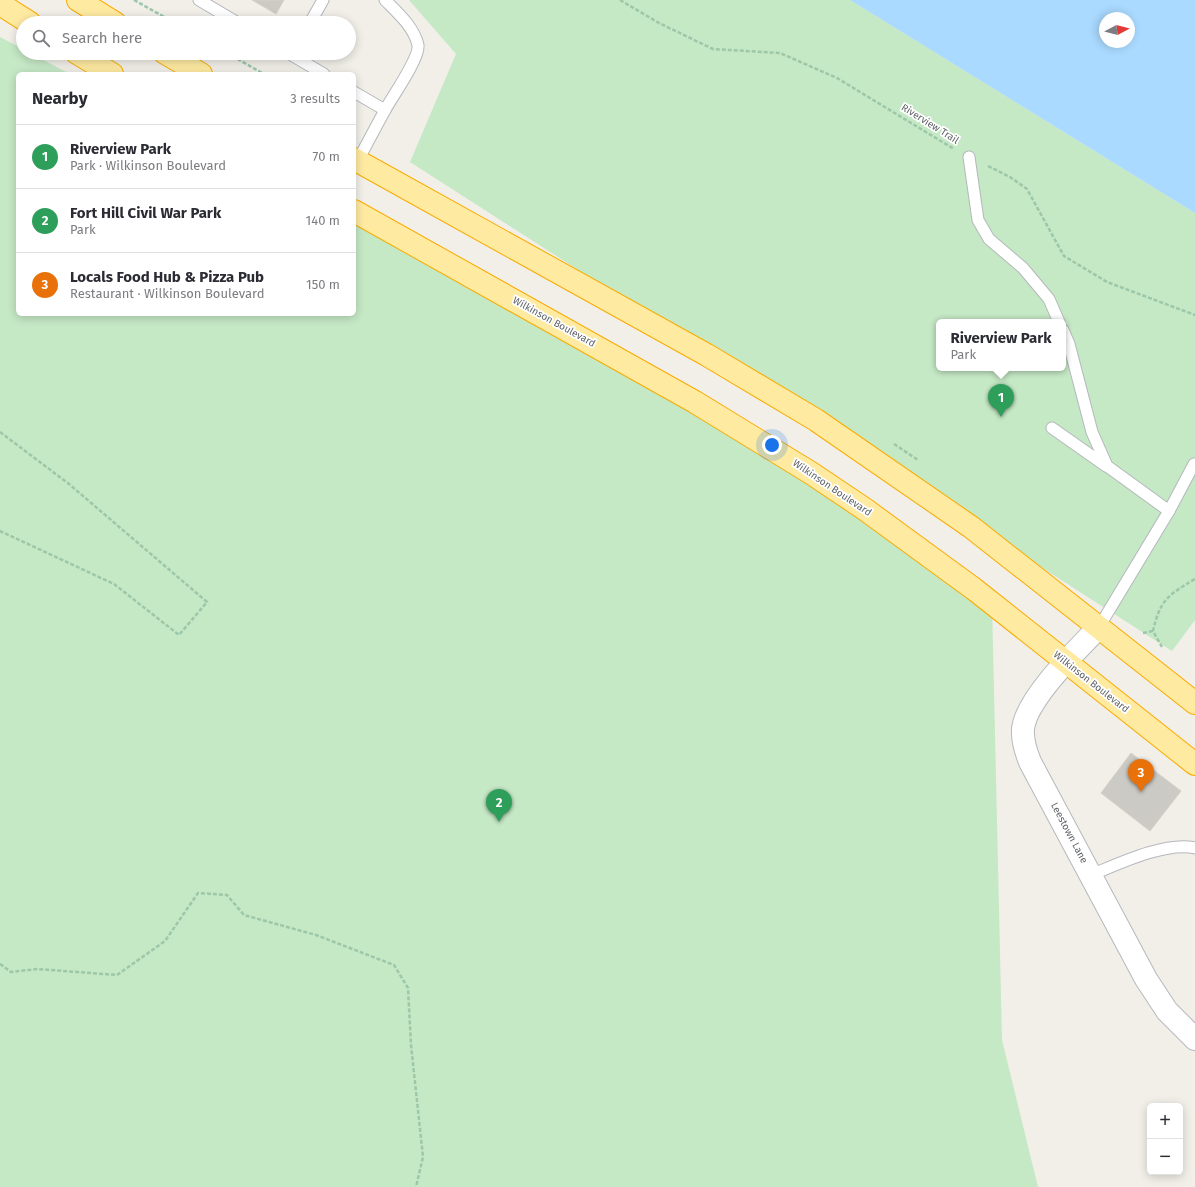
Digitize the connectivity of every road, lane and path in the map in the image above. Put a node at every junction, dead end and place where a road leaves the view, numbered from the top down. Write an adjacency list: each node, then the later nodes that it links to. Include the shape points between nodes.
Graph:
1 (78, 0): 9 (highway)
2 (134, 0): 10 (path)
3 (199, 0): 11 (lane)
4 (323, 0): 12 (lane)
5 (385, 0): 22 (lane, via 403,19 418,46 416,57)
6 (620, 0): 23 (path, Riverview Trail, via 659,23 713,48 780,53 837,78)
7 (0, 4): 8 (highway)
8 (19, 16)
9 (104, 16)
10 (163, 16)
11 (226, 16)
12 (314, 16)
13 (89, 60): 17 (highway)
14 (177, 60): 18 (highway)
15 (239, 60): 19 (path)
16 (302, 60): 20 (lane)
17 (109, 72)
18 (198, 72)
19 (260, 72)
20 (321, 72)
21 (356, 93): 22 (lane)
22 (385, 110): 24 (lane)
23 (969, 157): 27 (path, Riverview Trail, via 1010,177 1027,189 1064,256 1107,282); 28 (lane, via 978,220 989,239 1023,268 1049,299)
24 (356, 161)
25 (356, 164): 37 (highway, via 700,351 816,420 971,527)
26 (356, 212): 39 (highway, Wilkinson Boulevard, via 754,436 872,514)
27 (1195, 315)
28 (1058, 319)
29 (1066, 337): 33 (lane, via 1092,432)
30 (1052, 428): 33 (lane)
31 (0, 432): 35 (path, via 69,484 207,602 179,635 114,584)
32 (1194, 464): 34 (lane)
33 (1107, 466): 34 (lane)
34 (1169, 511): 37 (lane)
35 (0, 531)
36 (1195, 579): 38 (path, via 1173,592 1157,611 1153,631)
37 (1099, 627): 39 (street, Leestown Lane); 40 (highway)
38 (1165, 653)
39 (1066, 662): 41 (highway, Wilkinson Boulevard); 43 (street, Leestown Lane, via 1033,702 1024,723 1023,740 1030,762)
40 (1195, 703)
41 (1195, 764)
42 (1195, 848): 43 (lane, via 1167,848)
43 (1091, 875): 45 (street, Leestown Lane, via 1146,979 1166,1010)
44 (0, 964): 46 (path, via 11,972 37,969 116,975 165,941 198,893 227,895 244,915 316,935 394,965 408,988 411,1045 423,1157)
45 (1195, 1039)
46 (416, 1187)

